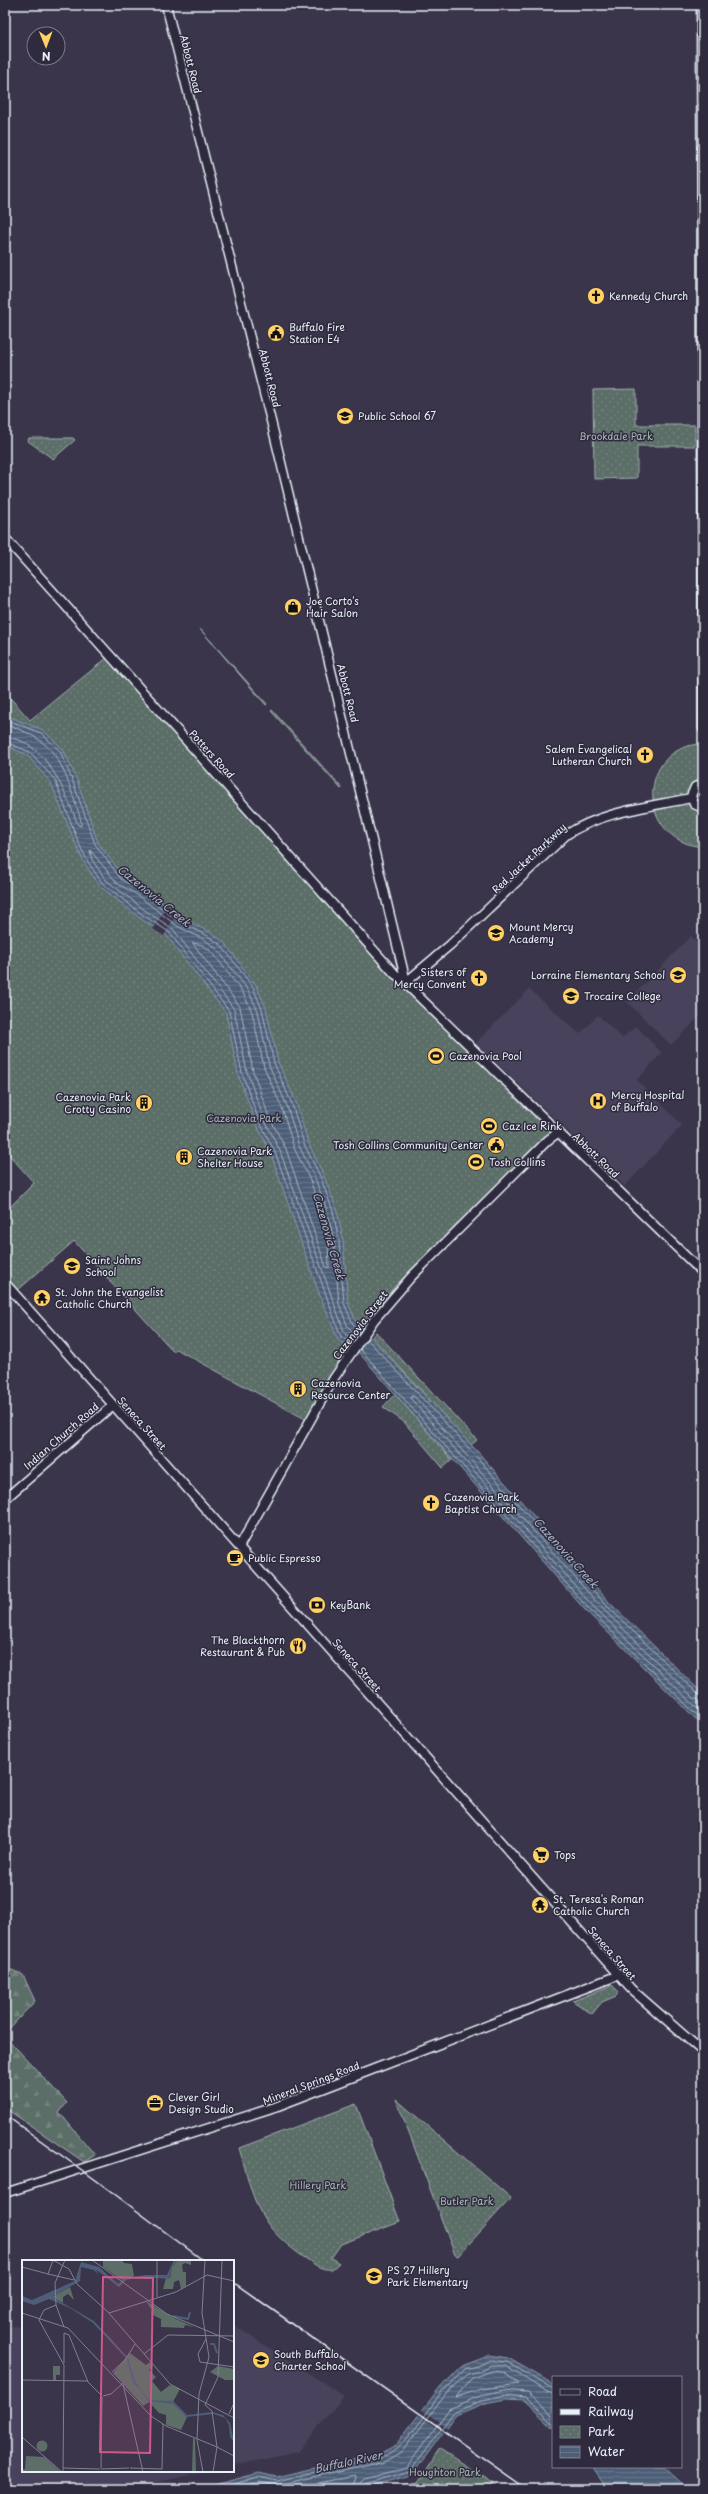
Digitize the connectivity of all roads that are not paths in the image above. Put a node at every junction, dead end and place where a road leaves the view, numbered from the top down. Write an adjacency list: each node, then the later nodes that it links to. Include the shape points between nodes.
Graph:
1 (166, 5): 8 (street, Abbott Road, via 272,425)
2 (701, 5): 4 (street)
3 (5, 538): 8 (street, Potters Road, via 395,974)
4 (703, 728)
5 (703, 784): 6 (street, via 694,789)
6 (692, 798): 7 (street, via 695,805); 8 (street, Red Jacket Parkway, via 604,817 575,829 450,945)
7 (703, 808)
8 (406, 982): 9 (street, Abbott Road)
9 (559, 1132): 10 (street, Abbott Road); 14 (street, Cazenovia Street, via 411,1277 367,1329 350,1353)
10 (703, 1273)
11 (5, 1283): 12 (street, Seneca Street)
12 (113, 1405): 13 (street, Indian Church Road); 14 (street, Seneca Street)
13 (5, 1499)
14 (239, 1547): 15 (street, Seneca Street)
15 (619, 1975): 16 (street, Seneca Street, via 643,2001); 17 (street, Mineral Springs Road, via 275,2107)
16 (703, 2052)
17 (5, 2193)

